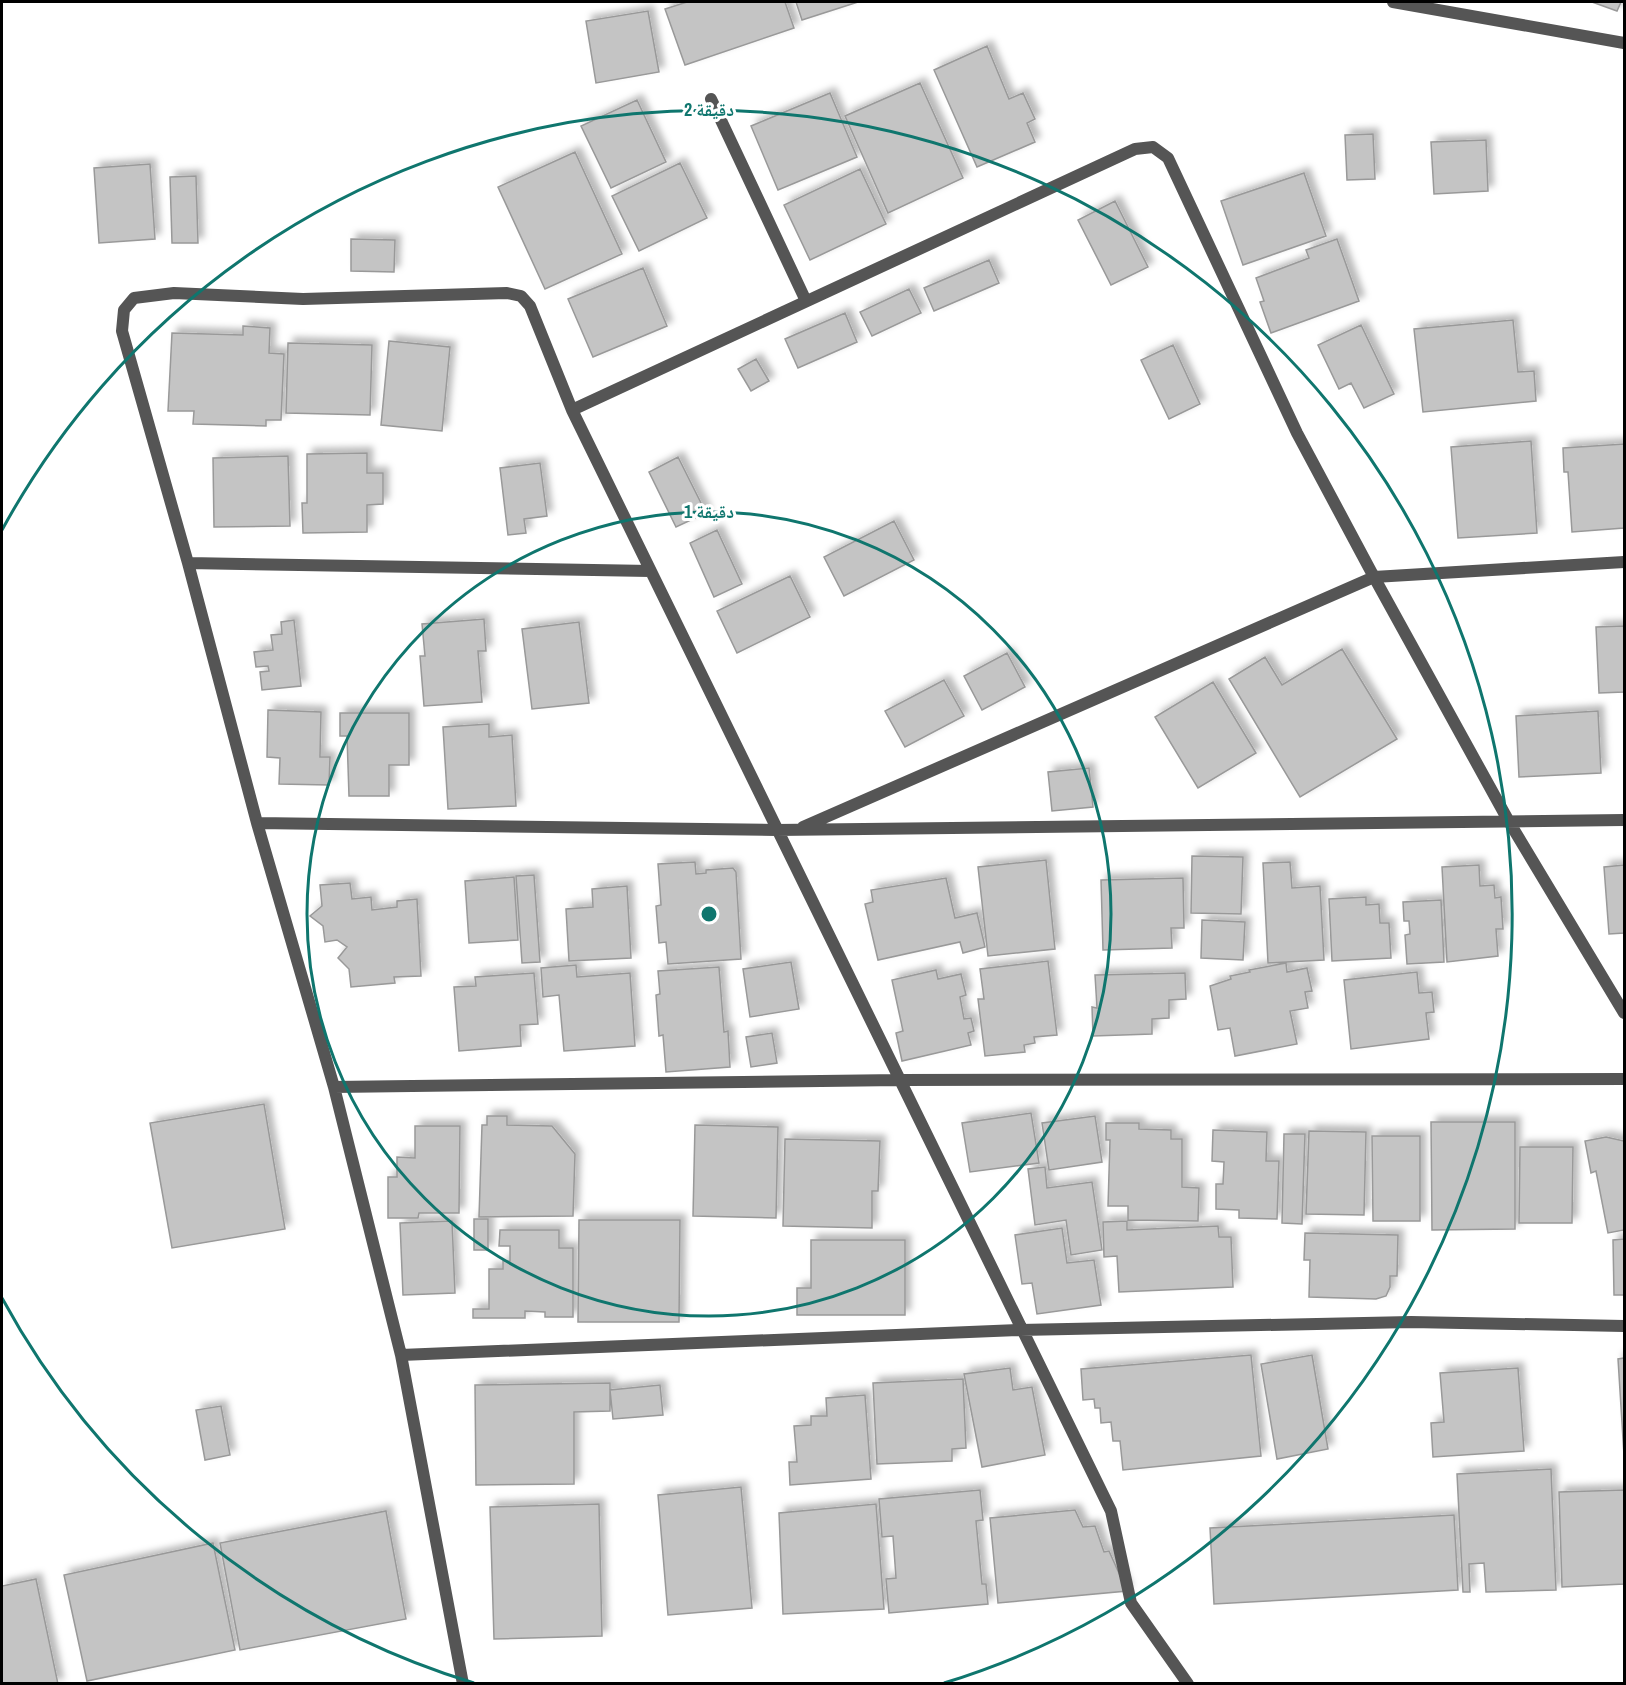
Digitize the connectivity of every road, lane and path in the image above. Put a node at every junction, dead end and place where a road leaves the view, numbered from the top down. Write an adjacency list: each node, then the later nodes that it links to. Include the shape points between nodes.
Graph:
1 (1393, 2): 2 (street)
2 (1624, 43)
3 (711, 99): 4 (street)
4 (806, 301): 5 (street); 9 (street, via 1135,149 1153,147 1168,158 1298,433)
5 (572, 410): 7 (street, via 530,306 514,294 303,299 174,293 134,298 123,310 122,331); 8 (street)
6 (1624, 562): 9 (street)
7 (188, 563): 8 (street); 12 (street)
8 (650, 571): 13 (street)
9 (1374, 577): 10 (street); 14 (street)
10 (1508, 820): 11 (street); 14 (street); 15 (street)
11 (1624, 820)
12 (257, 823): 13 (street); 18 (street)
13 (776, 830): 14 (street); 17 (street)
14 (797, 830)
15 (1624, 1013)
16 (1624, 1078): 17 (street)
17 (900, 1080): 18 (street); 20 (street)
18 (334, 1087): 21 (street)
19 (1624, 1326): 20 (street, via 1411,1322)
20 (1020, 1330): 21 (street); 23 (street, via 1111,1511 1131,1603)
21 (401, 1355): 22 (street)
22 (463, 1683)
23 (1188, 1683)

